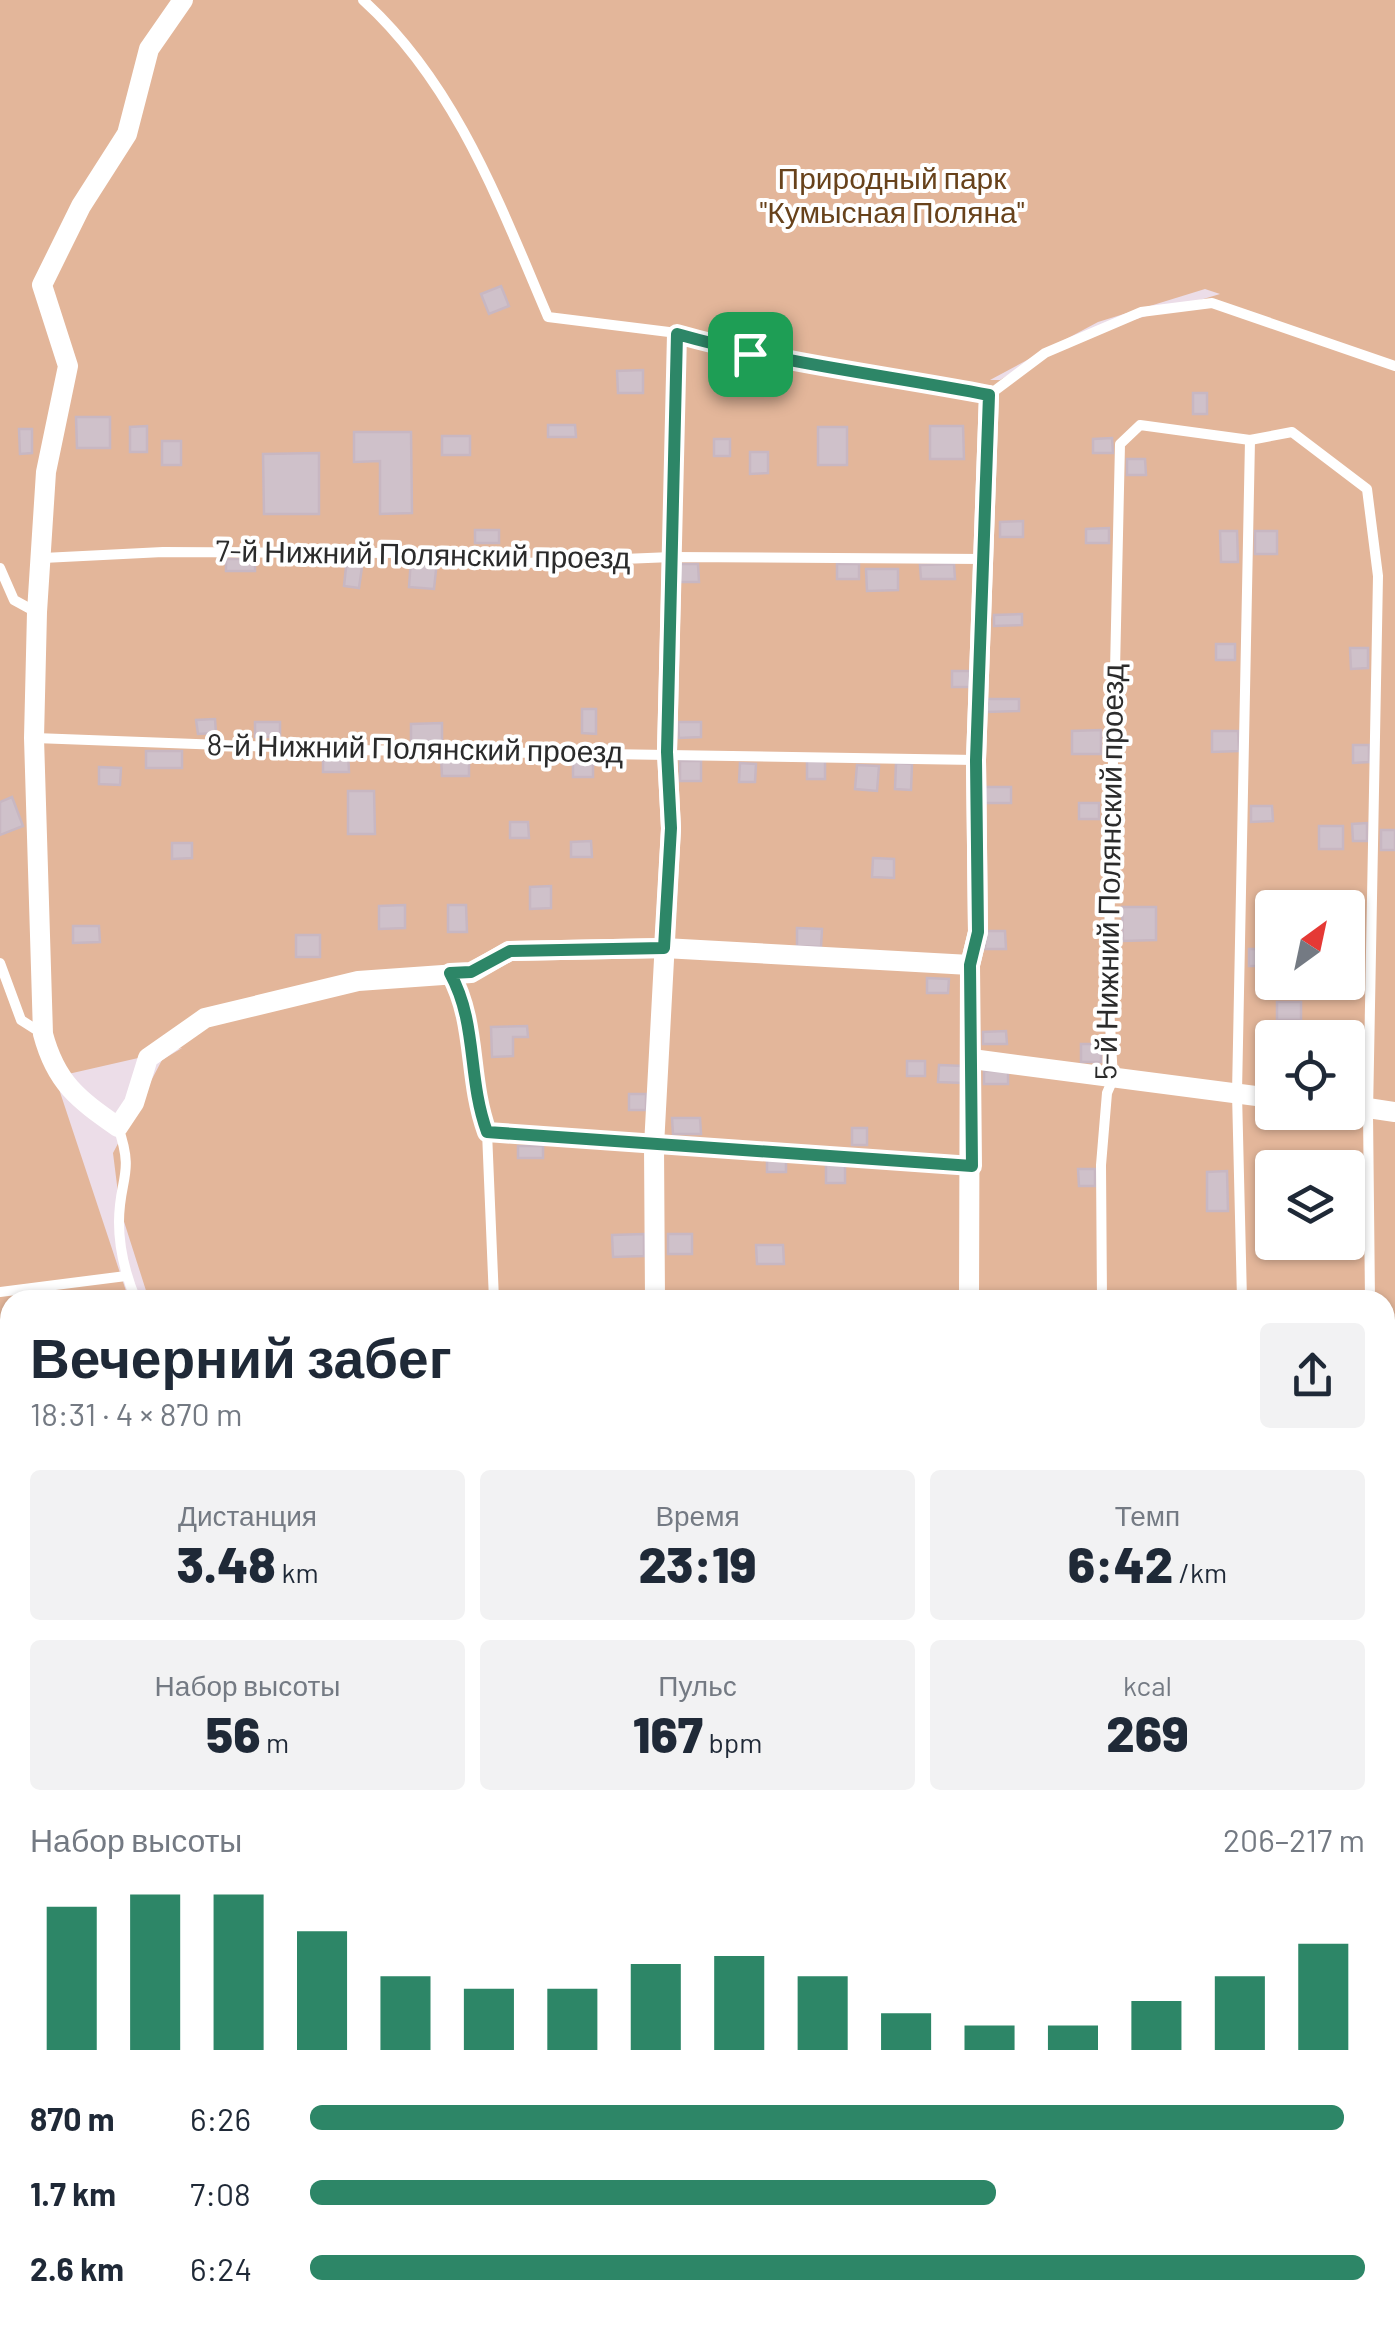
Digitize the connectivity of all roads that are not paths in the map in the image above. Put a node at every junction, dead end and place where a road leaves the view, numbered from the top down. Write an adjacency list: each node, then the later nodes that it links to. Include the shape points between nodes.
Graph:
1 (183, 0): 8 (street, via 150,49 127,134 42,285 68,366 46,472)
2 (363, 0): 3 (lane, via 398,31 480,157 548,318)
3 (677, 334): 5 (lane, via 750,354); 7 (lane)
4 (1395, 366): 5 (lane, via 1212,304 1141,312 1045,353)
5 (989, 395): 9 (street)
6 (1250, 440): 19 (lane, via 1292,432 1368,490 1378,576); 22 (lane, 5-й Нижний Полянский проезд, via 1140,426 1120,444 1108,986); 23 (lane)
7 (672, 557): 8 (lane, 7-й Нижний Полянский проезд, via 525,562 163,552); 9 (lane, 7-й Нижний Полянский проезд); 13 (street)
8 (42, 558): 11 (street)
9 (982, 559): 14 (street)
10 (0, 568): 11 (lane, via 14,600)
11 (37, 612): 12 (street)
12 (34, 738): 13 (lane, 8-й Нижний Полянский проезд); 20 (street)
13 (667, 752): 14 (lane, 8-й Нижний Полянский проезд); 15 (street, via 671,828)
14 (976, 760): 17 (street, via 978,932)
15 (664, 948): 17 (street); 18 (street, via 510,951 471,972); 30 (street)
16 (0, 963): 20 (lane, via 21,1020)
17 (970, 965): 21 (street)
18 (450, 973): 27 (street, via 358,981 204,1018 148,1058 134,1103); 29 (lane, via 466,1002 475,1100)
19 (1361, 1020)
20 (43, 1034): 27 (street, via 53,1070)
21 (972, 1059): 22 (street); 31 (street)
22 (1113, 1078): 23 (street); 38 (lane, 5-й Нижний Полянский проезд, via 1102,1165)
23 (1237, 1094): 24 (street); 39 (lane)
24 (1255, 1096)
25 (1365, 1107): 26 (street)
26 (1395, 1112)
27 (118, 1127): 32 (lane, via 130,1159 119,1221)
28 (1359, 1130): 40 (lane)
29 (487, 1132): 30 (lane); 35 (lane)
30 (654, 1146): 31 (lane); 36 (street)
31 (972, 1166): 37 (street)
32 (126, 1276): 33 (lane); 34 (lane)
33 (16, 1290)
34 (132, 1290)
35 (494, 1290)
36 (655, 1290)
37 (969, 1290)
38 (1102, 1290)
39 (1242, 1290)
40 (1369, 1290)

